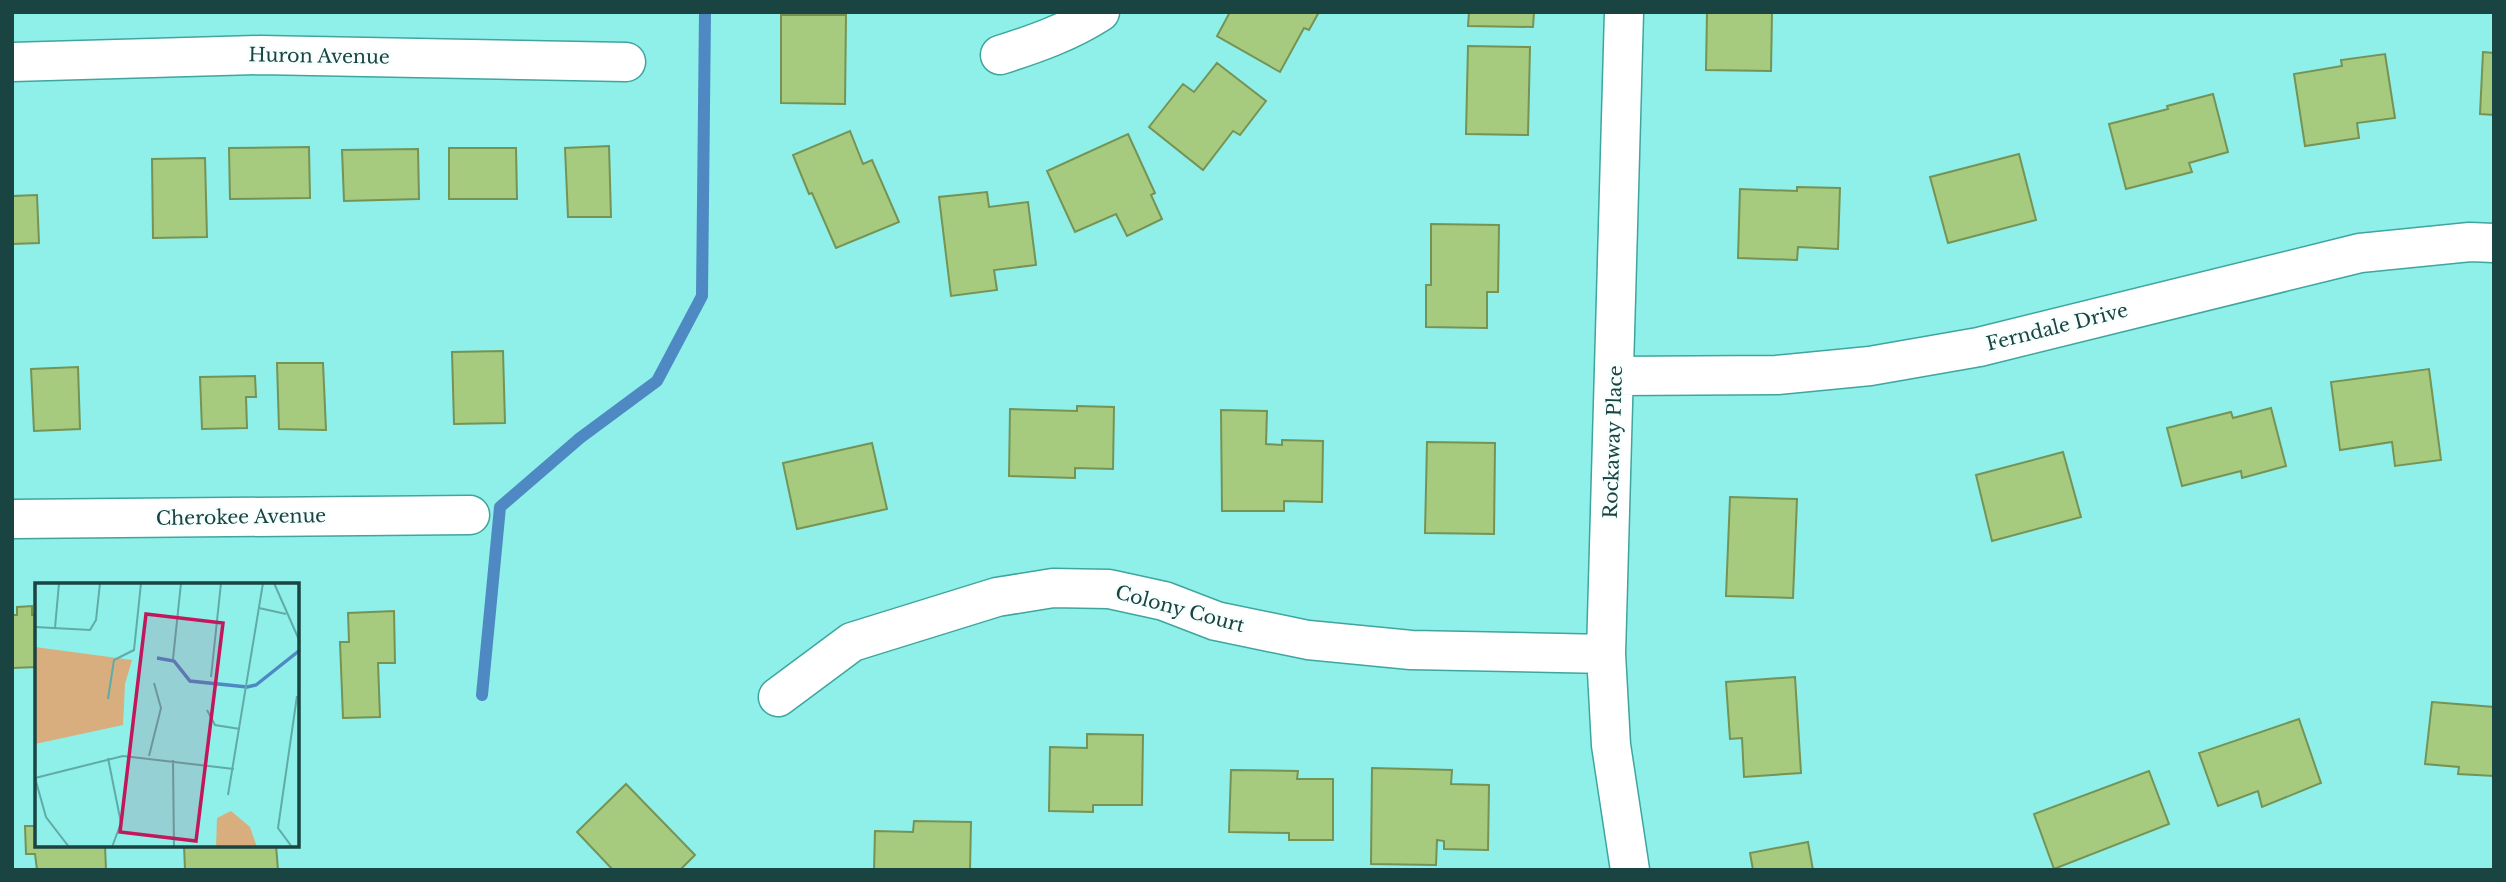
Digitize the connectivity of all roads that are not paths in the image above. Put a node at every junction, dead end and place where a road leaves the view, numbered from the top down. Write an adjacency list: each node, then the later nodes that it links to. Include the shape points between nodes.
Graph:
1 (1100, 12): 3 (street, via 1034,45)
2 (1624, 12): 7 (street, Rockaway Place)
3 (1000, 55)
4 (12, 62): 5 (street, Huron Avenue, via 260,55)
5 (626, 62)
6 (2494, 243): 7 (street, Ferndale Drive, via 2360,253 1979,347 1870,366 1777,374)
7 (1615, 376): 10 (street, Rockaway Place)
8 (470, 515): 9 (street, Cherokee Avenue)
9 (12, 519)
10 (1606, 654): 11 (street, Colony Court, via 1411,650 1308,640 1216,621 1164,601 1109,589 1053,587 997,597 852,642); 12 (street, Rockaway Place, via 1611,745)
11 (778, 697)
12 (1630, 870)

